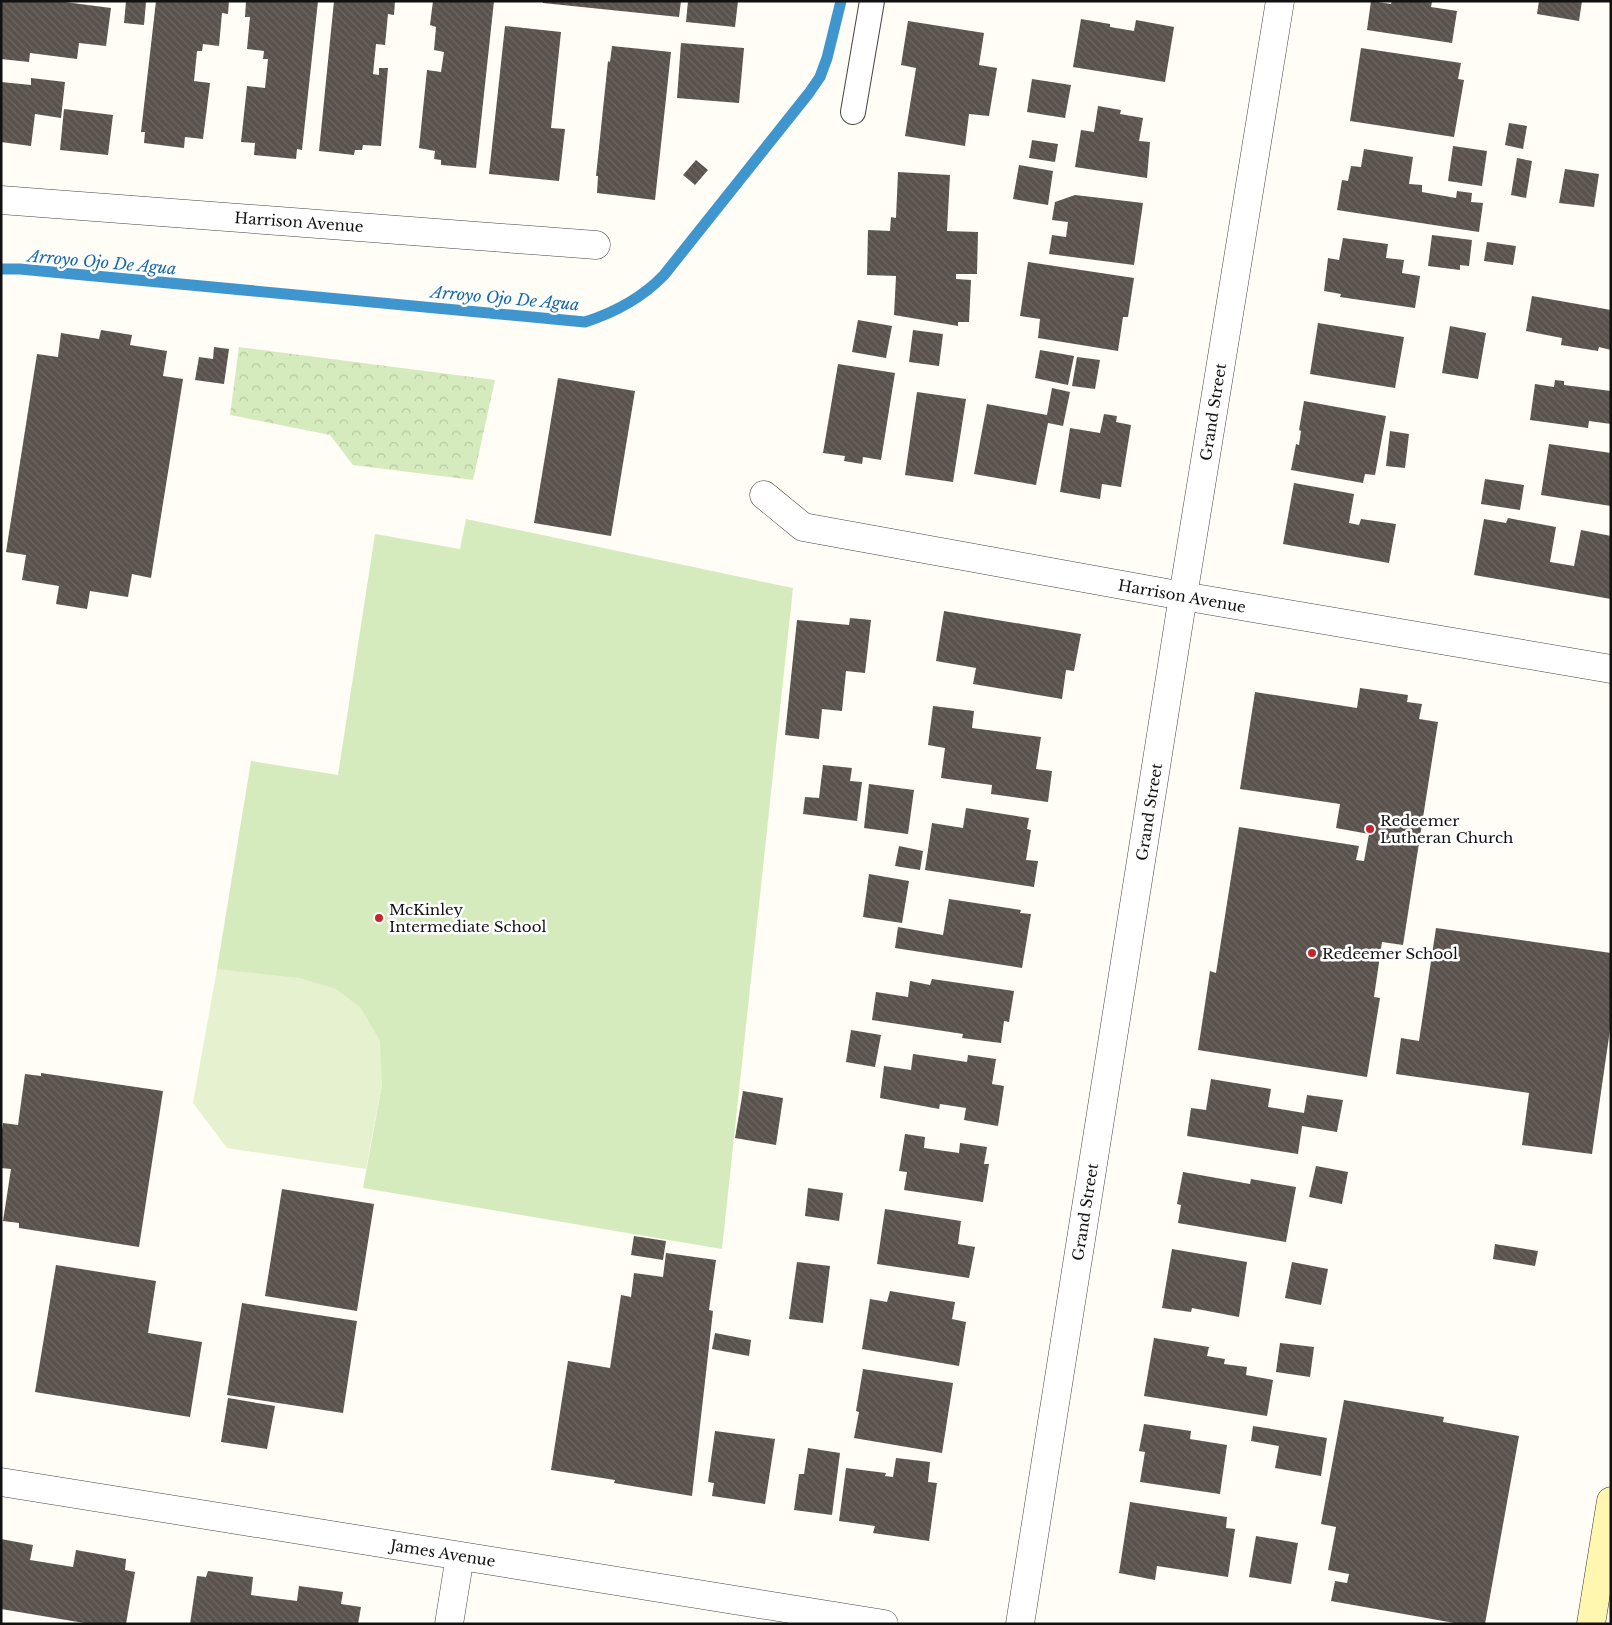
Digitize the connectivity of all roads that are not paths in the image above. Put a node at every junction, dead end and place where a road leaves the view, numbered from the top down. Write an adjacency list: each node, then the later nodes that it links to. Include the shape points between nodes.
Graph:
1 (872, 1): 3 (lane)
2 (1280, 1): 7 (street, Grand Street)
3 (853, 112)
4 (1, 200): 5 (street, Harrison Avenue)
5 (596, 245)
6 (764, 495): 7 (street, Harrison Avenue, via 803,527)
7 (1183, 596): 8 (street, Harrison Avenue); 14 (street, Grand Street)
8 (1611, 669)
9 (1, 1482): 11 (street, James Avenue)
10 (1611, 1501): 15 (street)
11 (460, 1556): 12 (street); 13 (street, James Avenue)
12 (449, 1624)
13 (884, 1624)
14 (1020, 1624)
15 (1591, 1624)

